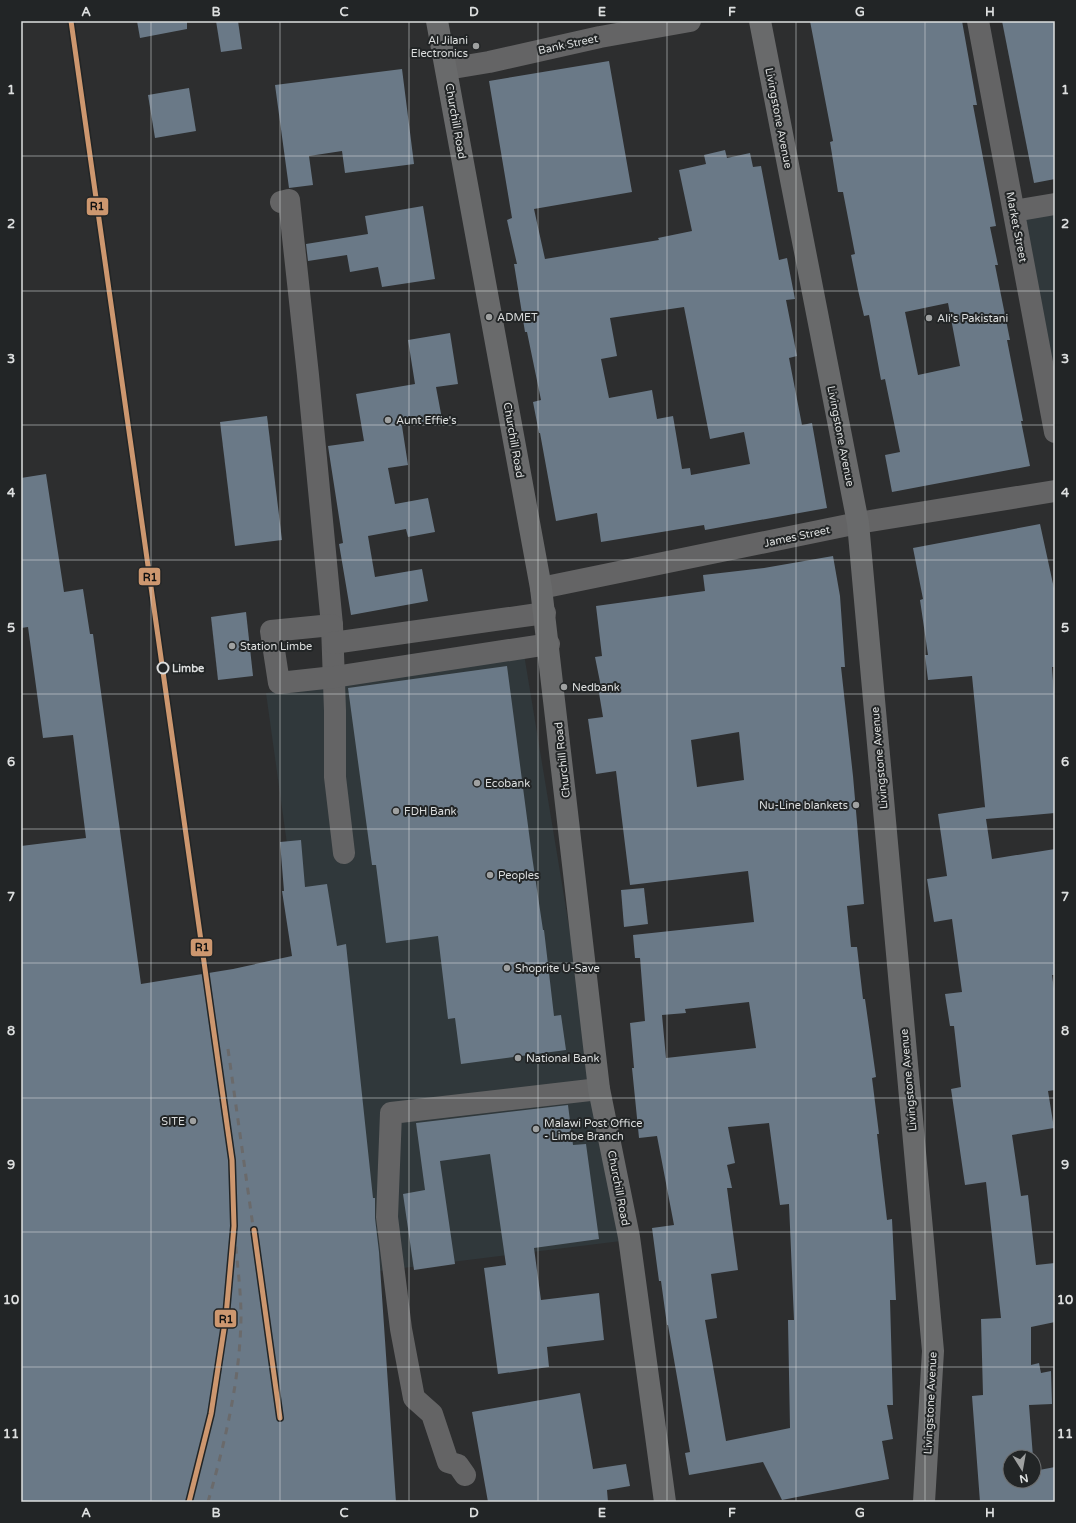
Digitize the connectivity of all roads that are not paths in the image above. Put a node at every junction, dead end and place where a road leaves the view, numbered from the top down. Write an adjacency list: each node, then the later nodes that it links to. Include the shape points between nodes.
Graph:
1 (437, 21): 5 (highway, Churchill Road)
2 (690, 21): 5 (street, Bank Street)
3 (760, 21): 11 (highway, Livingstone Avenue)
4 (978, 21): 8 (street, Market Street)
5 (447, 69): 12 (highway, Churchill Road)
6 (281, 202): 15 (street, via 289,200)
7 (1055, 204): 8 (street)
8 (1014, 211): 9 (street, Market Street)
9 (1055, 432)
10 (1055, 491): 11 (street, James Street)
11 (858, 524): 12 (street, James Street); 23 (highway, Livingstone Avenue, via 933,1351)
12 (541, 588): 13 (highway, Churchill Road)
13 (545, 613): 14 (street); 16 (highway, Churchill Road)
14 (428, 629): 15 (street); 17 (street)
15 (333, 634): 18 (street); 18 (street, via 271,631 279,683)
16 (549, 644): 17 (street); 20 (highway, Churchill Road)
17 (433, 662): 18 (street)
18 (334, 678): 19 (street, via 335,777)
19 (344, 853)
20 (599, 1089): 21 (street, via 391,1113 387,1217 414,1398 432,1414 448,1462 458,1465); 22 (highway, Churchill Road, via 629,1237)
21 (465, 1475)
22 (665, 1502)
23 (924, 1502)

